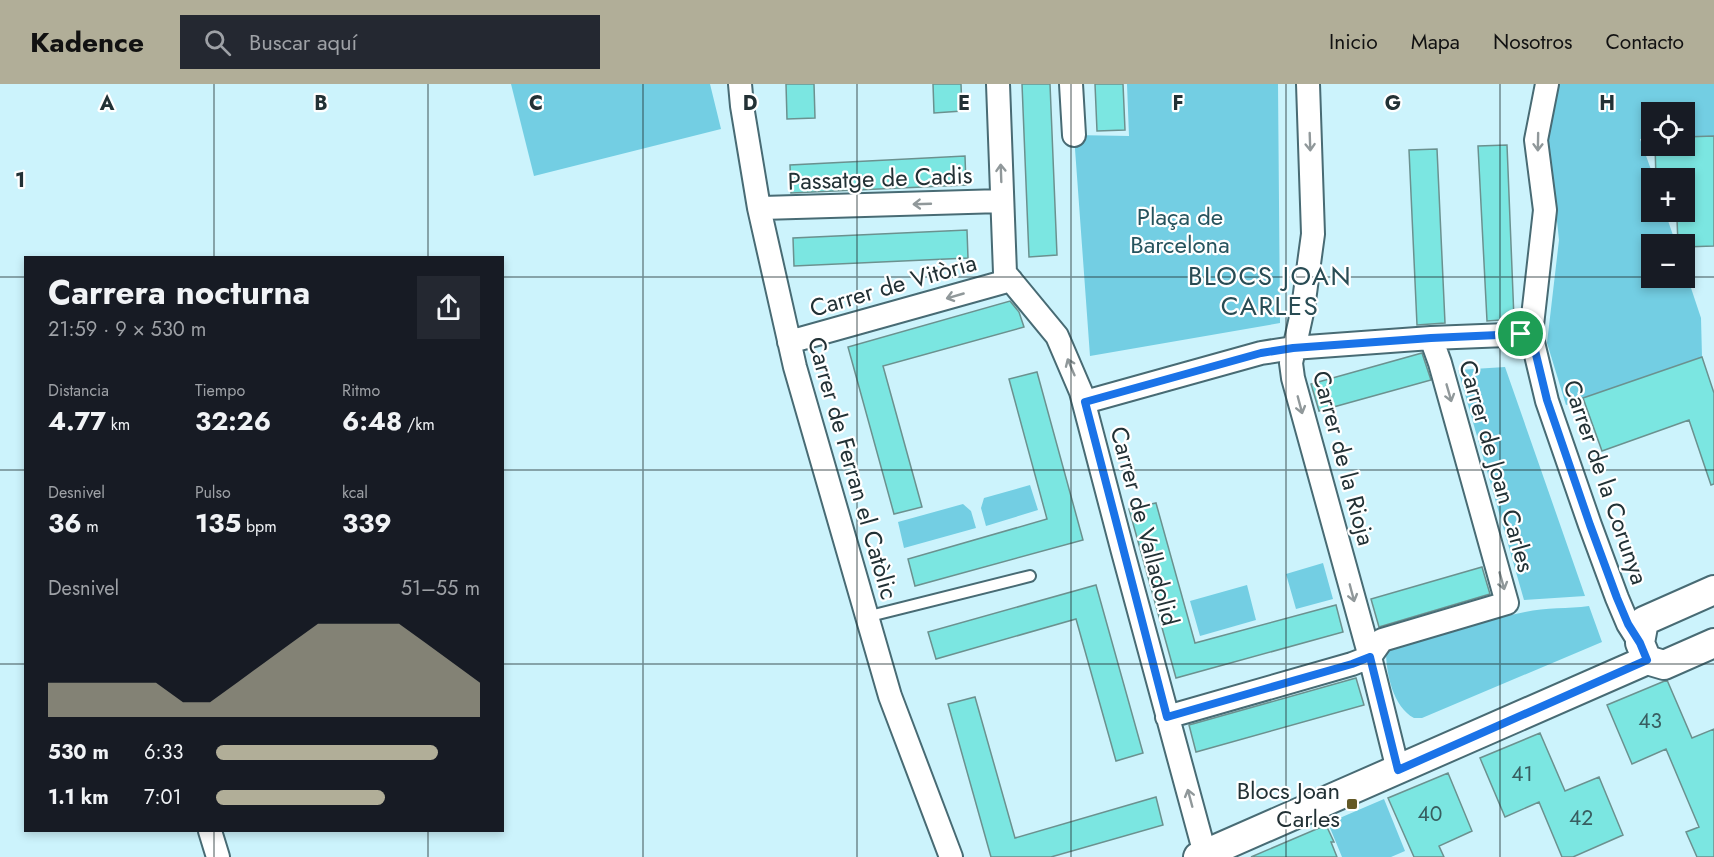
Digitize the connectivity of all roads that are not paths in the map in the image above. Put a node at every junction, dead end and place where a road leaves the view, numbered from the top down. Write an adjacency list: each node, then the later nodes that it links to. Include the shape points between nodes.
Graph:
1 (740, 84): 8 (street, Carrer de Ferran el Catòlic)
2 (998, 84): 7 (street, Carrer de Valladolid, one-way to 2)
3 (1071, 84): 6 (street)
4 (1308, 84): 13 (street, Carrer de la Rioja, one-way to 13, via 1313,234)
5 (1547, 84): 10 (street, Carrer de la Corunya, one-way to 10, via 1536,140 1545,210)
6 (1074, 135)
7 (1002, 201): 8 (street, Passatge de Cadis, one-way to 8); 9 (street, Carrer de Valladolid, via 1005,273)
8 (759, 208): 12 (street, Carrer de Ferran el Catòlic)
9 (1011, 280): 12 (street, Carrer de Vitòria, one-way to 12); 14 (street, Carrer de Valladolid, one-way to 9, via 1057,336)
10 (1531, 334): 11 (street); 19 (street, Carrer de la Corunya, via 1547,400 1590,525 1617,598)
11 (1431, 338): 13 (street); 20 (street, Carrer de Joan Carles, one-way to 20, via 1507,603 1382,640)
12 (789, 342): 17 (street, Carrer de Ferran el Catòlic)
13 (1293, 348): 14 (street, via 1261,353); 20 (street, Carrer de la Rioja, one-way to 20, via 1293,378)
14 (1085, 402): 21 (street, Carrer de Valladolid)
15 (1030, 576): 17 (lane)
16 (1714, 590): 19 (street, via 1644,621)
17 (866, 618): 26 (street, Carrer de Ferran el Catòlic, via 890,696)
18 (1713, 645): 19 (street, via 1664,665)
19 (1643, 652): 22 (street)
20 (1370, 657): 21 (street); 22 (street, Carrer de la Rioja)
21 (1167, 717): 24 (street, Carrer de Valladolid, one-way to 21)
22 (1398, 770): 24 (street)
23 (210, 832): 25 (street)
24 (1202, 856)
25 (218, 857)
26 (951, 857)

